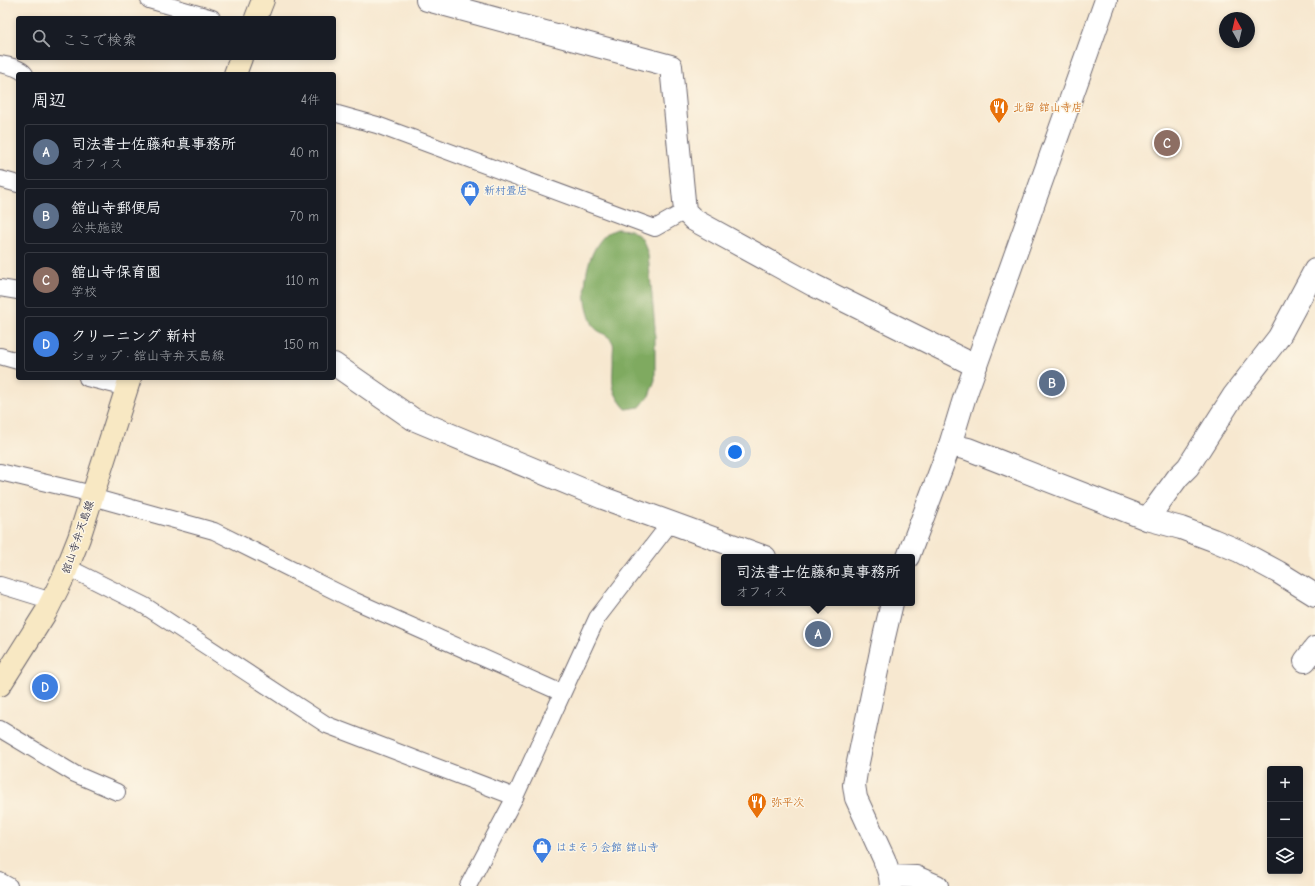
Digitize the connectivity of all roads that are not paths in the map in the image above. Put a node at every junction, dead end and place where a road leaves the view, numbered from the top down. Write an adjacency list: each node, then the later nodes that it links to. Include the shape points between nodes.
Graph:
1 (149, 0): 5 (lane)
2 (263, 0): 6 (main road)
3 (427, 0): 14 (street, via 672,66)
4 (1106, 0): 21 (street)
5 (205, 16)
6 (257, 16)
7 (240, 60): 10 (main road)
8 (0, 64): 9 (lane)
9 (23, 72)
10 (236, 72)
11 (336, 113): 14 (lane, via 377,125 655,228)
12 (0, 179): 13 (lane)
13 (16, 183)
14 (685, 211): 21 (street, via 694,220 813,285)
15 (1315, 270): 27 (street, via 1279,337 1234,395 1188,467)
16 (0, 288): 17 (lane)
17 (16, 290)
18 (0, 356): 19 (lane)
19 (16, 360)
20 (336, 365): 28 (street, via 413,418 603,498)
21 (976, 366): 24 (street)
22 (103, 380): 23 (lane)
23 (128, 383): 26 (main road, 舘山寺弁天島線)
24 (950, 445): 27 (street, via 968,449); 30 (street)
25 (0, 472): 26 (lane)
26 (92, 496): 31 (main road, 舘山寺弁天島線); 37 (lane, via 214,531 353,600)
27 (1147, 519): 33 (street, via 1198,534 1226,546 1278,572)
28 (671, 522): 29 (street); 37 (lane, via 597,618)
29 (757, 554)
30 (909, 554)
31 (67, 568): 34 (main road, 舘山寺弁天島線); 40 (lane, via 145,606 328,725)
32 (0, 585): 34 (lane)
33 (1315, 595)
34 (52, 601): 36 (main road, 舘山寺弁天島線)
35 (886, 606): 42 (street, via 854,785 856,798 884,859)
36 (1, 680)
37 (562, 693): 40 (lane)
38 (0, 729): 39 (lane, via 76,774)
39 (117, 792)
40 (515, 797): 44 (lane)
41 (0, 880): 43 (lane)
42 (891, 881): 45 (street, via 916,878)
43 (9, 886)
44 (468, 886)
45 (937, 886)

